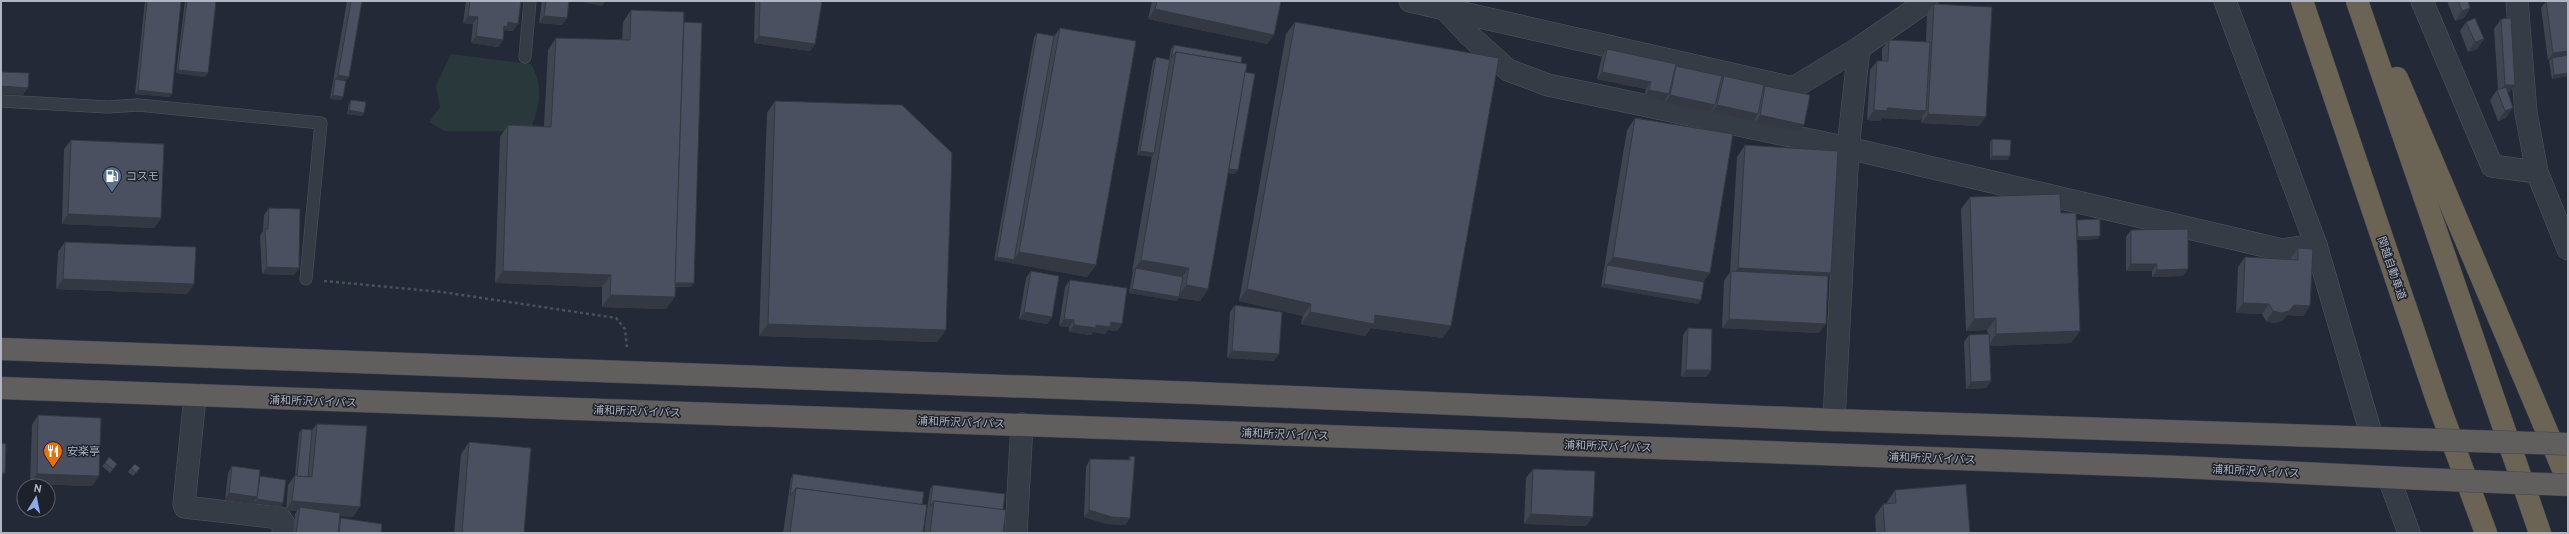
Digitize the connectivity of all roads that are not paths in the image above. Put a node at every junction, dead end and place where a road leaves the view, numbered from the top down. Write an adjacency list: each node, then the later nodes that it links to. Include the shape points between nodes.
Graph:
1 (530, 1): 12 (lane)
2 (1410, 1): 10 (street)
3 (1927, 1): 11 (street)
4 (2225, 1): 16 (street)
5 (2302, 1): 32 (highway, 関越自動車道, via 2437,400)
6 (2357, 1): 33 (highway)
7 (2364, 1): 27 (highway)
8 (2422, 1): 15 (street, via 2492,166)
9 (2517, 1): 15 (street, via 2526,113)
10 (1445, 9): 11 (street, via 1793,88); 14 (street, via 1508,70 1548,85)
11 (1859, 48): 14 (street)
12 (525, 57)
13 (1, 100): 18 (lane, via 108,107 138,105 321,123)
14 (1848, 148): 16 (street, via 2282,250); 22 (street)
15 (2537, 172): 17 (street)
16 (2316, 245): 24 (street)
17 (2568, 249)
18 (306, 279)
19 (1, 349): 22 (highway)
20 (1, 388): 21 (highway, 浦和所沢バイパス)
21 (195, 397): 23 (highway, 浦和所沢バイパス); 29 (street, via 184,504 280,518 284,524)
22 (1834, 420): 24 (highway)
23 (1022, 424): 26 (highway, 浦和所沢バイパス, via 2179,467); 30 (street)
24 (2372, 437): 25 (highway, bridge)
25 (2568, 444)
26 (2389, 478): 28 (highway, 浦和所沢バイパス, bridge); 31 (street)
27 (2568, 481)
28 (2568, 484)
29 (283, 533)
30 (1016, 533)
31 (2409, 533)
32 (2486, 533)
33 (2540, 533)

